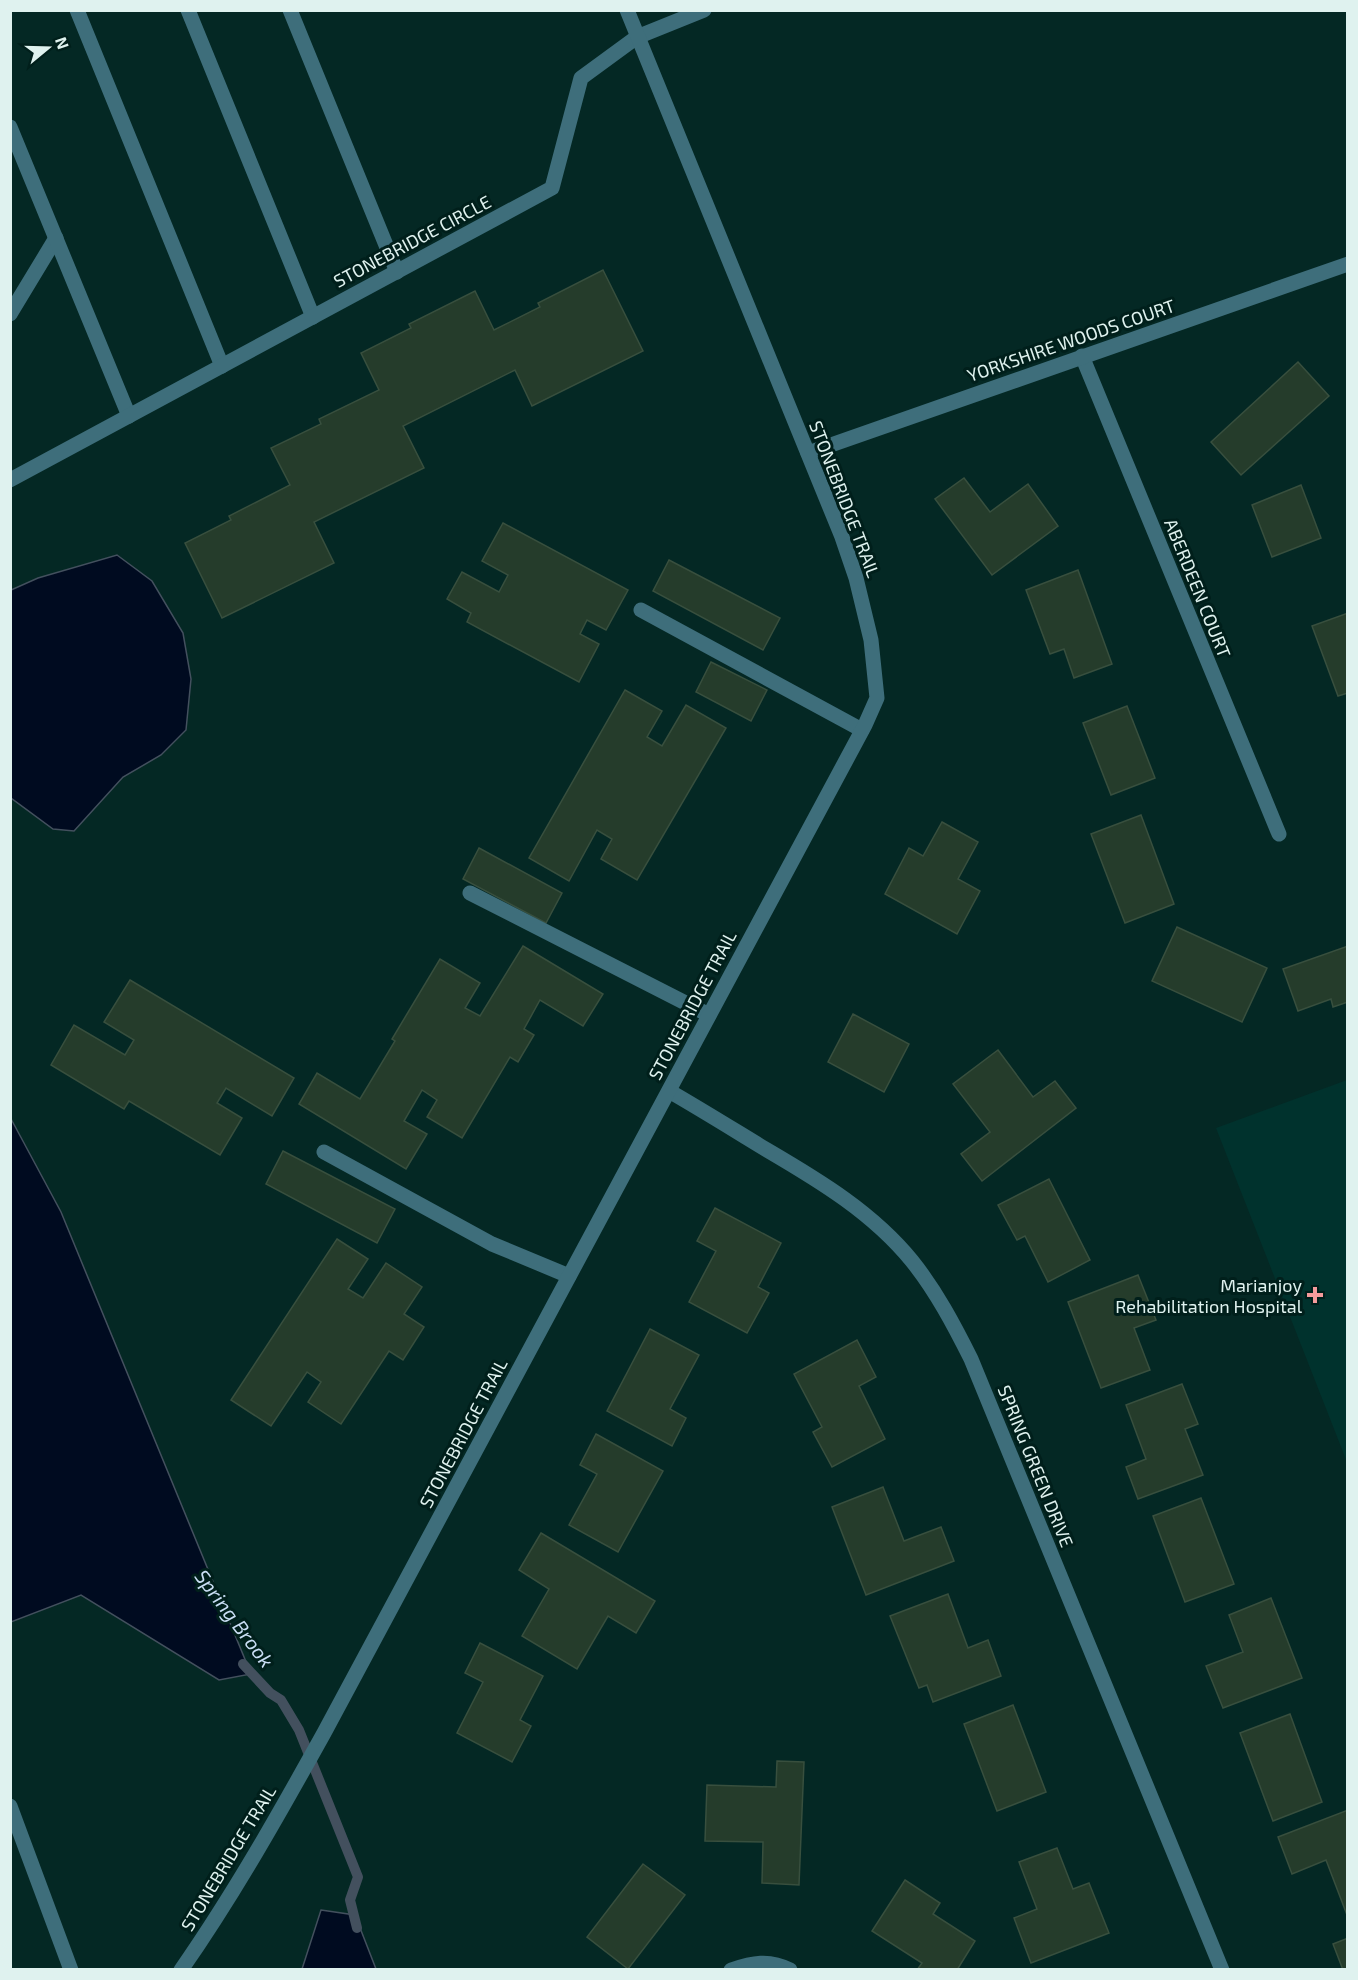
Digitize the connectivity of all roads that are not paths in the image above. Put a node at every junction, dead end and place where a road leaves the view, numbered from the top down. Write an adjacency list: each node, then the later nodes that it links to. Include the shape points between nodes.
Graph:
1 (77, 10): 14 (street)
2 (188, 10): 12 (street)
3 (290, 10): 10 (street)
4 (627, 10): 6 (street, STONEBRIDGE TRAIL)
5 (704, 10): 6 (street, STONEBRIDGE CIRCLE)
6 (637, 37): 10 (street, STONEBRIDGE CIRCLE, via 581,78 552,188); 16 (street, STONEBRIDGE TRAIL)
7 (10, 127): 8 (street)
8 (56, 238): 11 (street); 15 (street)
9 (1347, 264): 13 (street, YORKSHIRE WOODS COURT)
10 (397, 272): 12 (street, STONEBRIDGE CIRCLE)
11 (10, 314)
12 (313, 317): 14 (street, STONEBRIDGE CIRCLE)
13 (1082, 356): 16 (street, YORKSHIRE WOODS COURT); 20 (street, ABERDEEN COURT)
14 (222, 366): 15 (street, STONEBRIDGE CIRCLE)
15 (129, 416): 17 (street, STONEBRIDGE CIRCLE)
16 (808, 453): 19 (street, STONEBRIDGE TRAIL, via 856,578 871,639 877,698)
17 (10, 480)
18 (641, 610): 19 (street)
19 (862, 730): 22 (street, STONEBRIDGE TRAIL)
20 (1279, 834)
21 (470, 893): 22 (street)
22 (709, 1015): 23 (street, STONEBRIDGE TRAIL)
23 (669, 1091): 25 (street, STONEBRIDGE TRAIL); 31 (street, SPRING GREEN DRIVE, via 824,1183 865,1214 912,1262 949,1316 971,1359)
24 (324, 1152): 25 (street, via 492,1244)
25 (569, 1276): 28 (street, STONEBRIDGE TRAIL, via 324,1733 217,1919)
26 (10, 1806): 27 (street)
27 (71, 1970)
28 (181, 1970)
29 (731, 1970): 30 (street, via 755,1962 780,1964)
30 (790, 1970)
31 (1222, 1970)

